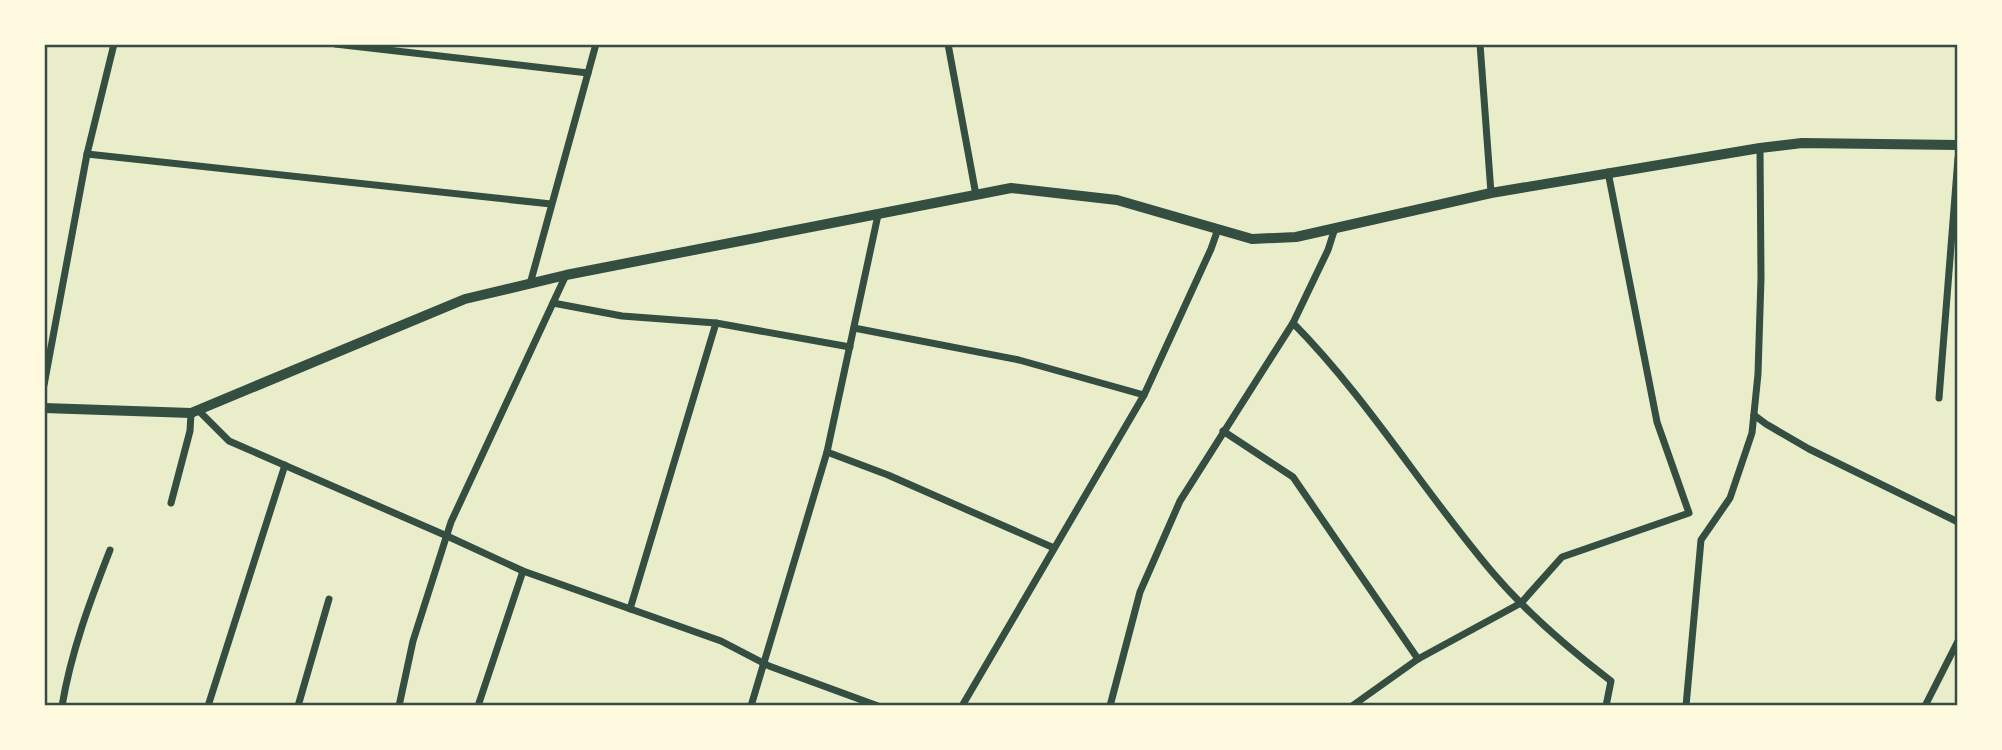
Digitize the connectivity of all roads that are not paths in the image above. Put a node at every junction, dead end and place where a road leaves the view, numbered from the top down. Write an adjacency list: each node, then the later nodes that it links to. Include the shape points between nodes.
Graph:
1 (114, 44): 9 (street)
2 (335, 44): 6 (street)
3 (596, 44): 6 (street)
4 (947, 44): 13 (street)
5 (1480, 44): 12 (street)
6 (588, 73): 14 (street)
7 (1958, 145): 8 (street, via 1802,143)
8 (1760, 148): 11 (street); 30 (street, via 1761,278)
9 (87, 153): 14 (street); 25 (street)
10 (1958, 158): 27 (street)
11 (1608, 172): 12 (street); 41 (street, via 1657,422 1689,513 1562,557)
12 (1491, 193): 16 (street)
13 (976, 195): 15 (street); 17 (street, via 1011,188 1116,200)
14 (551, 204): 19 (street)
15 (878, 215): 18 (street); 23 (street)
16 (1335, 228): 17 (street, via 1297,237 1252,239); 22 (street)
17 (1218, 229): 26 (street)
18 (566, 275): 19 (street); 20 (street)
19 (530, 284): 29 (street, via 465,299)
20 (553, 303): 21 (street, via 622,316); 36 (street)
21 (716, 323): 24 (street); 42 (street)
22 (1293, 323): 31 (street); 41 (street, via 1326,356 1463,537)
23 (854, 328): 24 (street); 26 (street, via 1019,360)
24 (850, 346): 32 (street)
25 (44, 385)
26 (1144, 396): 37 (street)
27 (1939, 398)
28 (44, 408): 29 (street)
29 (194, 411): 33 (street, via 229,441); 34 (street)
30 (1754, 415): 35 (street, via 1809,449); 57 (street, via 1730,498 1702,540)
31 (1223, 431): 44 (street, via 1293,477); 54 (street, via 1180,502 1140,592)
32 (827, 452): 37 (street); 45 (street)
33 (285, 465): 36 (street); 47 (street)
34 (171, 503)
35 (1958, 522)
36 (447, 536): 39 (street); 49 (street, via 413,641)
37 (1054, 548): 53 (street)
38 (110, 550): 46 (street, via 77,640)
39 (523, 571): 42 (street); 50 (street)
40 (329, 599): 48 (street)
41 (1521, 603): 44 (street); 56 (street, via 1611,681)
42 (630, 609): 45 (street, via 721,641)
43 (1958, 641): 58 (street)
44 (1418, 659): 55 (street)
45 (764, 663): 51 (street); 52 (street)
46 (62, 706)
47 (208, 706)
48 (298, 706)
49 (398, 706)
50 (478, 706)
51 (751, 706)
52 (878, 706)
53 (962, 706)
54 (1110, 706)
55 (1352, 706)
56 (1606, 706)
57 (1686, 706)
58 (1925, 706)

